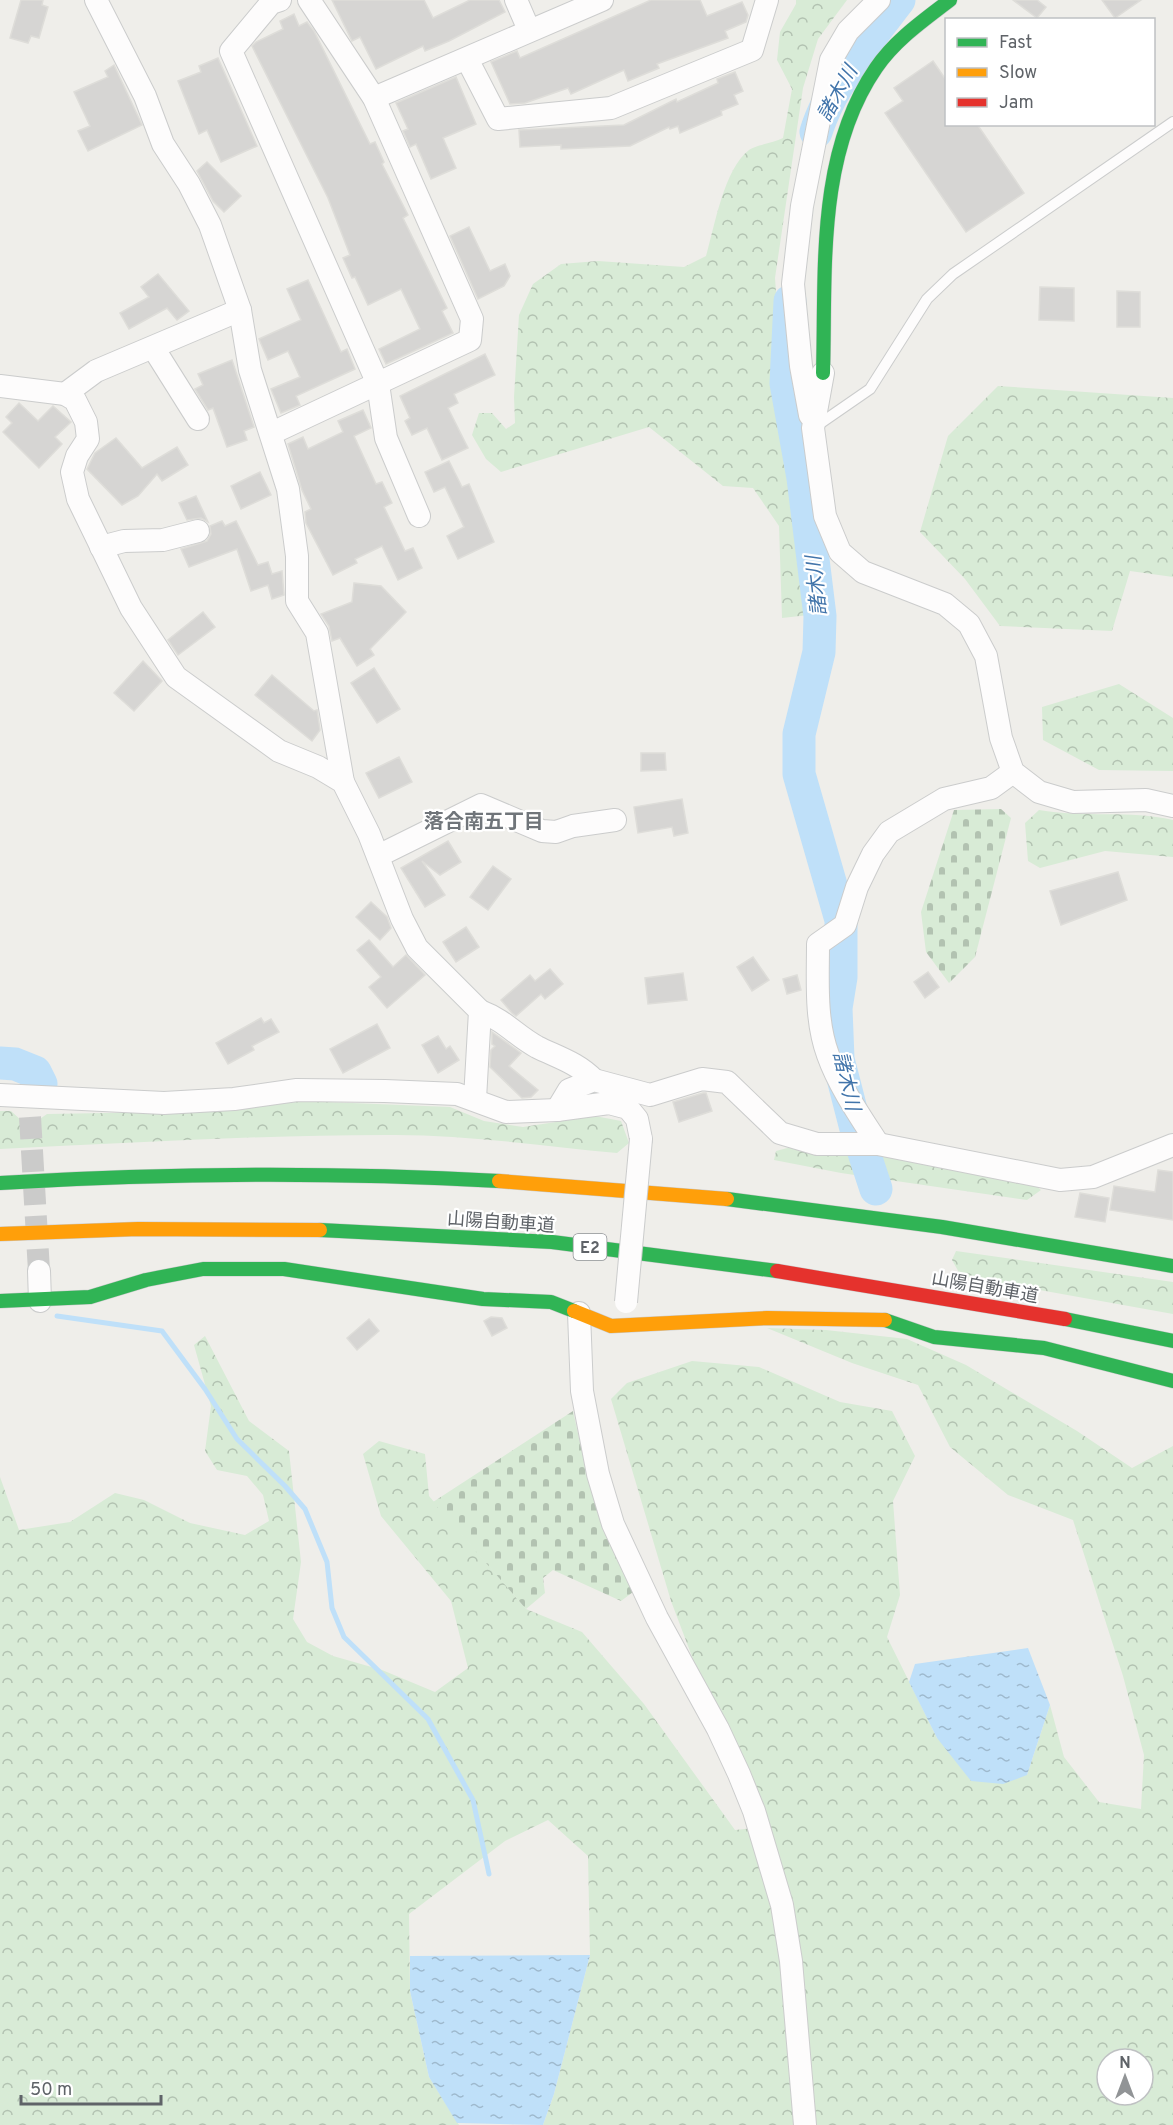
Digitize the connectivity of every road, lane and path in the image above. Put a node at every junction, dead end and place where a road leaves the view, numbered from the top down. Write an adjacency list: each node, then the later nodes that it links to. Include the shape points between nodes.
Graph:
1 (96, 0): 13 (street, via 145,96 163,144 210,225)
2 (280, 0): 16 (street, via 271,3 231,51)
3 (309, 0): 11 (street)
4 (516, 0): 9 (street)
5 (602, 0): 9 (street)
6 (767, 0): 10 (street, via 752,50 611,108 498,119)
7 (879, 0): 20 (street, via 848,31 831,60 802,206 793,284 801,366)
8 (950, 0): 15 (main road, via 896,45 876,68 853,108 838,151 830,214)
9 (529, 30): 10 (street)
10 (466, 59): 11 (street)
11 (374, 98): 16 (street, via 472,319 470,340)
12 (1173, 122): 20 (lane, via 953,274 927,299 870,389)
13 (240, 310): 14 (street); 21 (street, via 250,370)
14 (154, 349): 18 (street, via 96,371); 19 (street)
15 (823, 373): 20 (street)
16 (378, 384): 21 (street); 22 (street, via 386,438)
17 (0, 386): 18 (street)
18 (65, 394): 24 (street, via 75,400 86,423 88,438 72,472 78,499)
19 (198, 419)
20 (813, 428): 25 (street, via 825,516 840,552 863,572 945,604 969,624 986,656 1001,738)
21 (272, 433): 26 (street, via 288,489 297,556 297,601 317,633)
22 (419, 516)
23 (198, 531): 24 (street, via 163,540 124,541)
24 (101, 547): 26 (street, via 131,608 176,677 279,751)
25 (1013, 772): 27 (street, via 1040,792 1073,801 1146,800); 35 (street, via 991,788 944,799 889,832 857,887 845,926 818,944 819,1011 828,1054 855,1109)
26 (343, 782): 29 (street)
27 (1173, 806)
28 (615, 820): 29 (street, via 556,832 542,831 481,805)
29 (378, 856): 30 (street, via 417,948)
30 (480, 1011): 31 (street, via 501,1019 534,1046 584,1068); 33 (street)
31 (594, 1080): 34 (street, via 569,1090); 35 (street, via 650,1095 702,1079 727,1082 780,1133 817,1144)
32 (0, 1095): 33 (street, via 30,1107 164,1103 297,1090 457,1094)
33 (475, 1098): 34 (street, via 506,1112)
34 (557, 1110): 44 (street, bridge, via 609,1103 628,1108 637,1119 642,1139 626,1302)
35 (878, 1144): 36 (street, via 1060,1180 1093,1178)
36 (1173, 1145)
37 (0, 1183): 39 (main road, via 219,1174 550,1183 868,1216)
38 (0, 1234): 45 (main road, 山陽自動車道 / E2, via 212,1228 552,1243 853,1282)
39 (1173, 1266)
40 (39, 1271): 42 (street)
41 (0, 1301): 42 (main road)
42 (40, 1301): 43 (main road, via 90,1297 146,1280 203,1269 284,1269 483,1299 551,1302)
43 (579, 1313): 44 (main road); 47 (street, via 582,1390 598,1474 613,1524 657,1618 739,1774 782,1905 791,1960)
44 (611, 1326): 46 (main road, via 767,1318 883,1319 934,1337 1044,1348)
45 (1173, 1341)
46 (1173, 1381)
47 (805, 2125)

